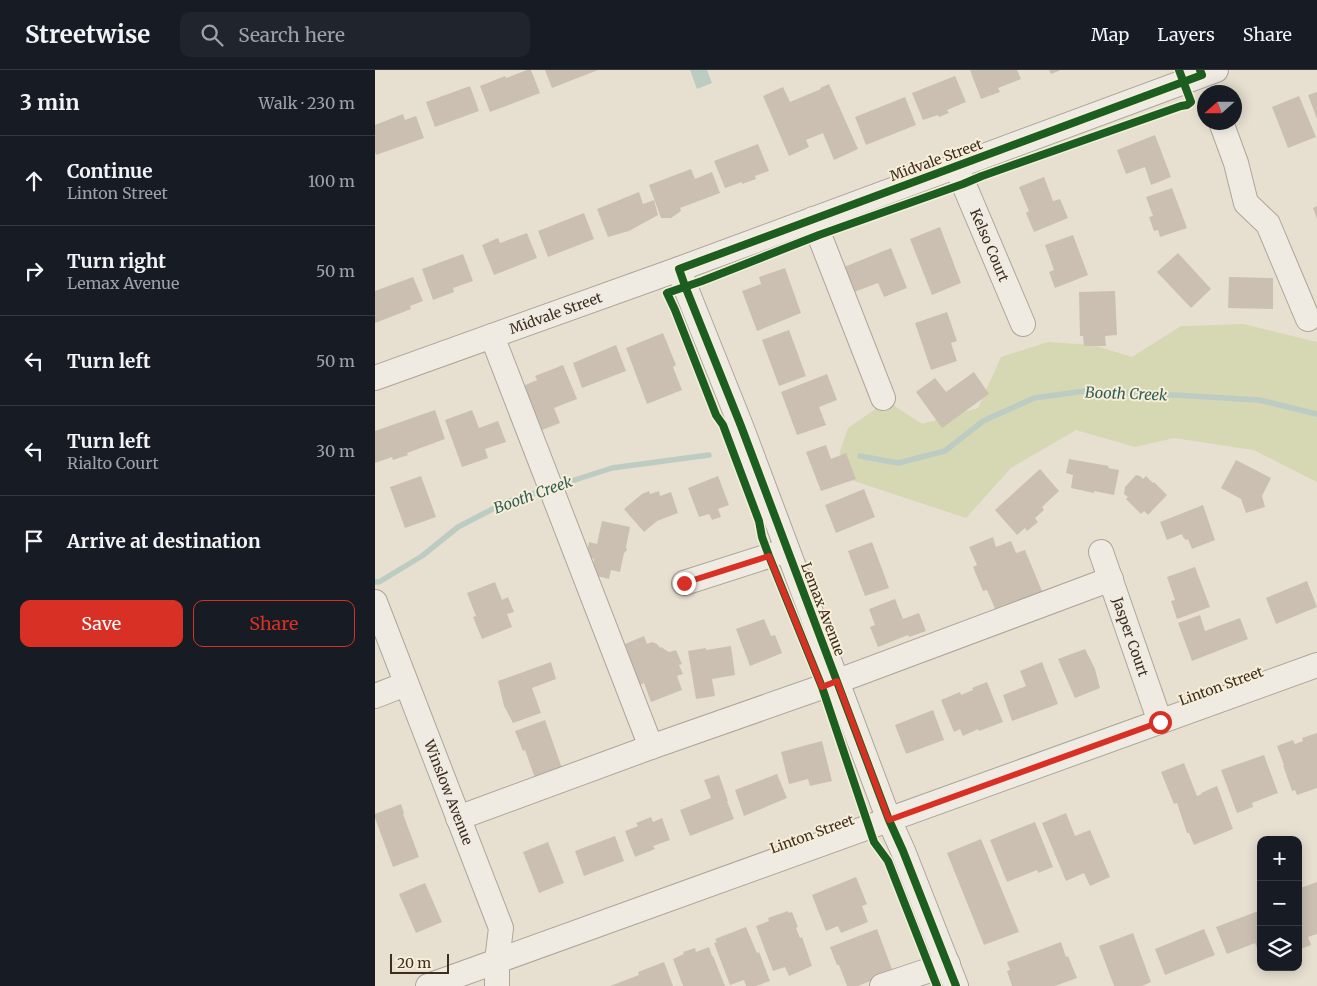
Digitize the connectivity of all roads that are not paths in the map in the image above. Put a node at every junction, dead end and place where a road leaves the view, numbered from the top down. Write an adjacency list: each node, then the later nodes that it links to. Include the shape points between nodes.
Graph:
1 (1207, 77): 3 (street, Midvale Street)
2 (1224, 130): 6 (street, via 1246,202 1268,224)
3 (956, 166): 4 (street, Midvale Street); 7 (street, Kelso Court)
4 (813, 219): 5 (street, Midvale Street); 10 (street)
5 (679, 268): 8 (street, Midvale Street); 11 (street, Lemax Avenue)
6 (1308, 319)
7 (1023, 324)
8 (492, 336): 9 (street, Midvale Street); 21 (street)
9 (375, 378)
10 (883, 398)
11 (787, 550): 14 (street); 17 (street, Lemax Avenue)
12 (1101, 552): 13 (street, Jasper Court)
13 (1111, 579): 17 (street); 20 (street, Jasper Court)
14 (684, 583)
15 (375, 602): 18 (street, Winslow Avenue)
16 (1317, 665): 20 (street, Linton Street)
17 (837, 681): 21 (street); 23 (street, Lemax Avenue)
18 (407, 684): 19 (street); 22 (street, Winslow Avenue)
19 (375, 696)
20 (1160, 722): 23 (street, Linton Street)
21 (651, 746): 22 (street)
22 (458, 818): 24 (street, Winslow Avenue, via 501,928)
23 (889, 820): 24 (street, Linton Street); 25 (street, Lemax Avenue)
24 (497, 962): 26 (street, Linton Street); 27 (street, Winslow Avenue)
25 (948, 964): 28 (street); 29 (street, Lemax Avenue)
26 (428, 986)
27 (497, 986)
28 (882, 986)
29 (956, 986)

